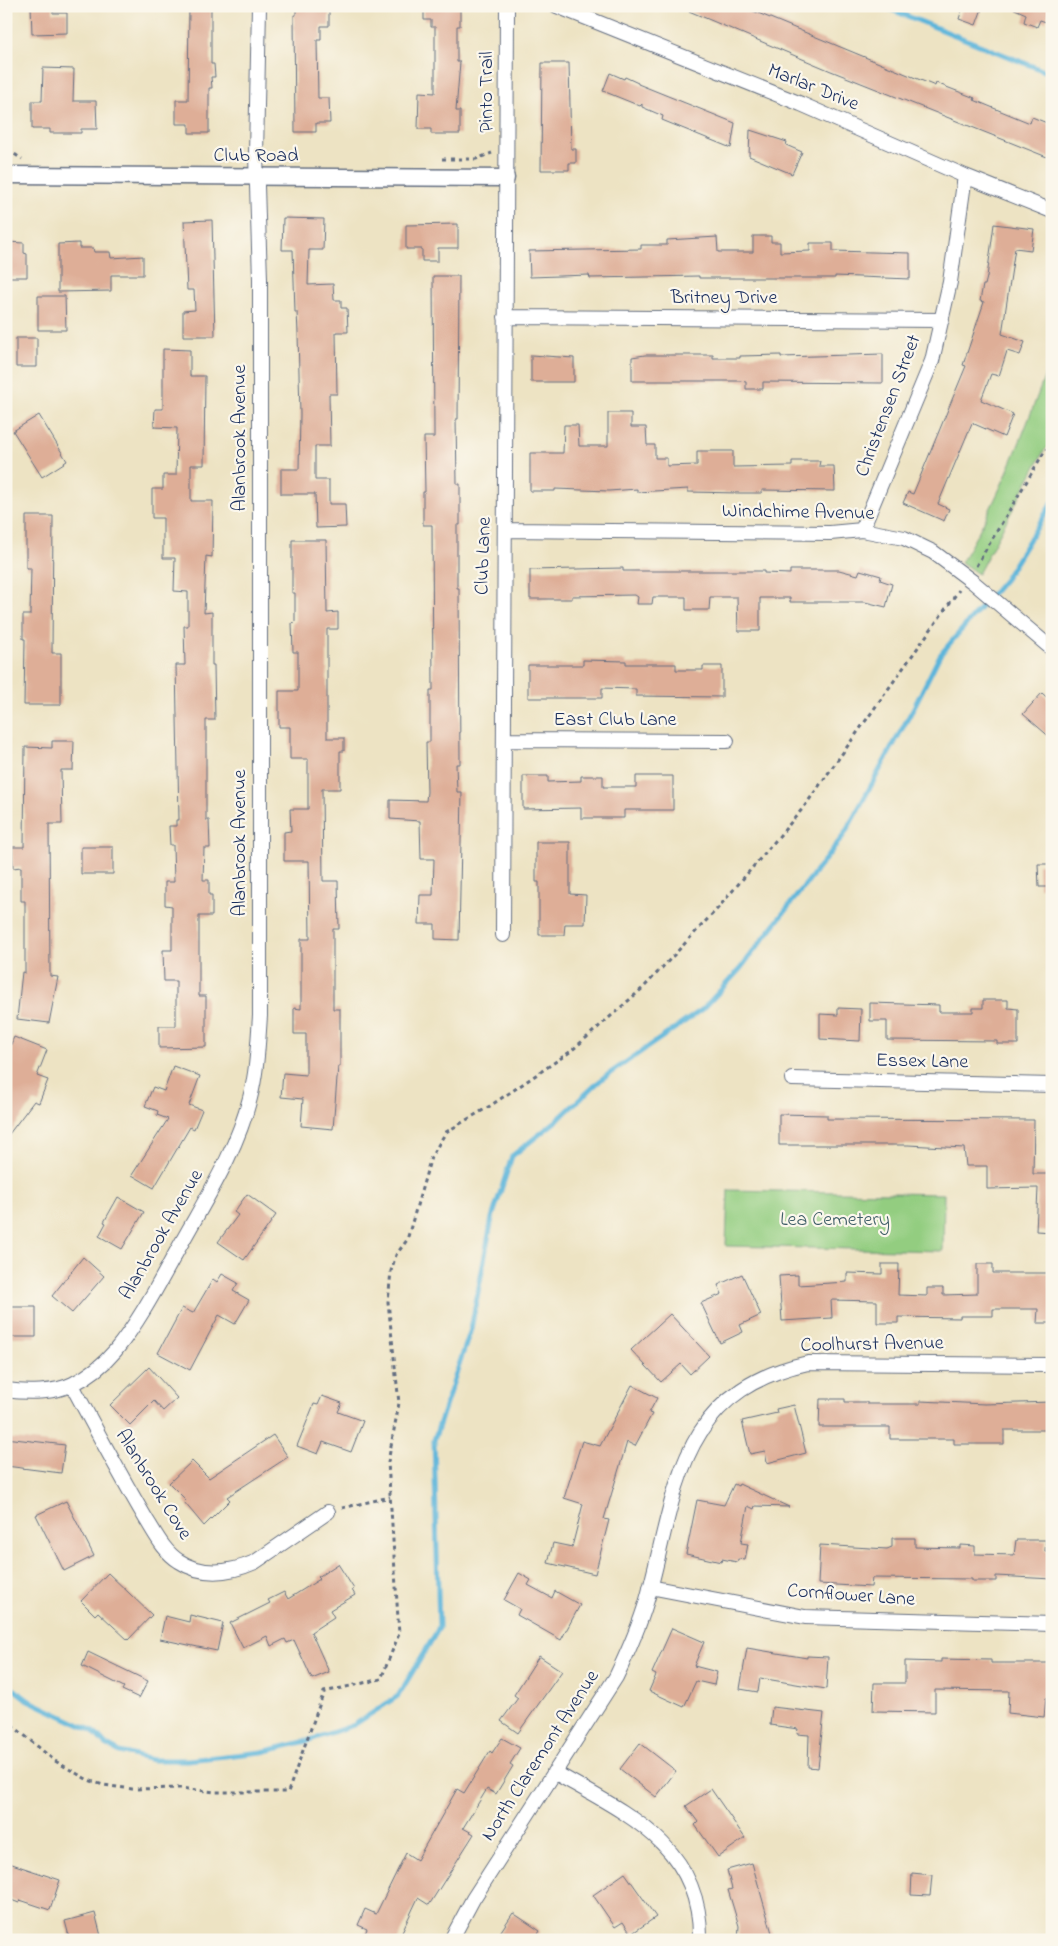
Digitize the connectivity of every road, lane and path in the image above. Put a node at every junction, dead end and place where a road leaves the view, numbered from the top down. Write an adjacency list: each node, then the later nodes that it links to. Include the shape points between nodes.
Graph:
1 (259, 6): 8 (street)
2 (507, 6): 4 (street, Pinto Trail)
3 (557, 6): 7 (street, Marlar Drive, via 801,104)
4 (506, 152): 5 (path, via 487,153 476,159); 9 (street, Pinto Trail)
5 (437, 159)
6 (6, 175): 8 (street, Club Road)
7 (965, 176): 10 (street, Marlar Drive); 12 (street, Christensen Street)
8 (256, 177): 9 (street, Club Road); 24 (street, Alanbrook Avenue, via 260,279 260,1016 257,1057 250,1098 235,1142 154,1291 113,1353)
9 (506, 178): 11 (street, Club Lane)
10 (1052, 211)
11 (505, 316): 12 (street, Britney Drive); 14 (street, Club Lane)
12 (942, 320): 15 (street, Christensen Street, via 932,361)
13 (1052, 444): 16 (path, via 1042,454)
14 (506, 530): 15 (street, Windchime Avenue, via 830,533); 18 (street, Club Lane)
15 (862, 530): 16 (street, Windchime Avenue, via 904,538 933,552)
16 (968, 578): 17 (street, Windchime Avenue); 26 (path, via 804,807 644,987 570,1052 446,1132 431,1157 407,1240 396,1256 391,1272 388,1302 399,1403 388,1462)
17 (1052, 649)
18 (504, 740): 19 (street, East Club Lane); 20 (street, Club Lane)
19 (727, 740)
20 (503, 935)
21 (792, 1079): 22 (street, Essex Lane)
22 (1052, 1085)
23 (1052, 1365): 28 (street, Coolhurst Avenue, via 825,1362 783,1368 759,1378 717,1411 690,1447 674,1488)
24 (72, 1385): 25 (street, Alanbrook Avenue, via 27,1392); 27 (street, Alanbrook Cove, via 164,1548 193,1569 224,1571 255,1562)
25 (6, 1390)
26 (390, 1497): 27 (path); 30 (path, via 400,1634 381,1679 324,1692 288,1792 132,1789 103,1785 56,1761)
27 (328, 1512)
28 (650, 1587): 29 (street, Cornflower Lane, via 805,1617); 31 (street, North Claremont Avenue, via 633,1640 616,1678)
29 (1052, 1624)
30 (6, 1720)
31 (554, 1772): 32 (street, North Claremont Avenue, via 473,1899); 33 (street, via 624,1812 660,1839 678,1859 696,1898 701,1924)
32 (451, 1940)
33 (700, 1940)

